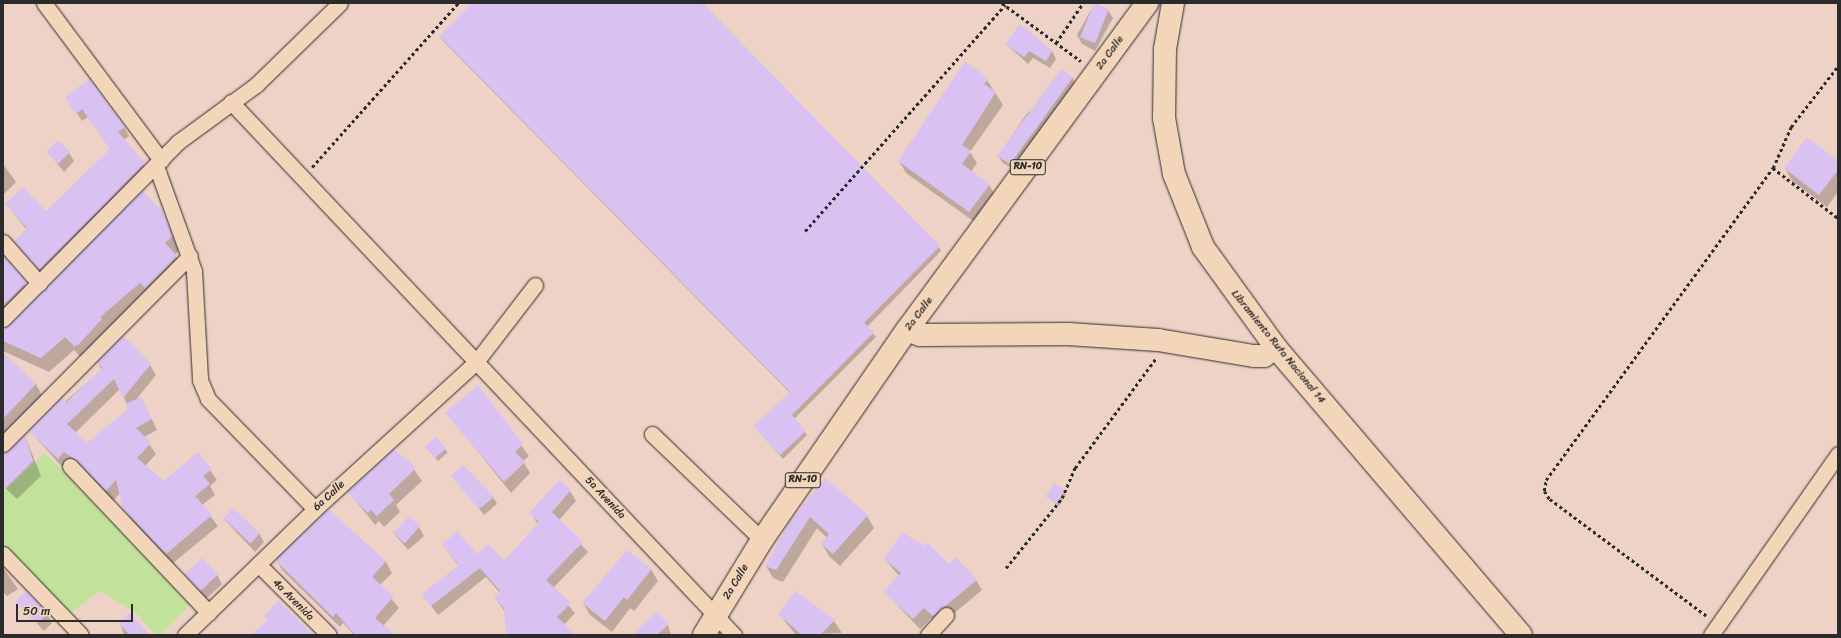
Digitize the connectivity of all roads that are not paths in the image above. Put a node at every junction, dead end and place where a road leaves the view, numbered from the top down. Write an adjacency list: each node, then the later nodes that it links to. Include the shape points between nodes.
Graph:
1 (44, 3): 6 (street)
2 (340, 3): 5 (street, via 256,85)
3 (1147, 3): 12 (main road, 2a Calle / RN-10)
4 (1172, 3): 13 (main road, Libramiento Ruta Nacional 14, via 1163,86 1164,118 1174,174 1203,247)
5 (231, 102): 6 (street, via 178,142); 14 (street, 5a Avenida)
6 (158, 163): 8 (street); 9 (street)
7 (3, 242): 9 (street)
8 (190, 256): 16 (street); 19 (street, via 197,307 200,380 208,399)
9 (39, 283): 11 (street)
10 (535, 284): 14 (street, 6a Calle)
11 (3, 319)
12 (907, 330): 13 (main road, via 920,335 1068,334 1158,340 1254,356 1264,356); 20 (main road, 2a Calle / RN-10)
13 (1276, 348): 33 (main road, Libramiento Ruta Nacional 14)
14 (476, 362): 19 (street, 6a Calle); 25 (street, 5a Avenida)
15 (652, 434): 20 (street)
16 (3, 444)
17 (1838, 454): 26 (street)
18 (70, 466): 23 (street)
19 (315, 509): 22 (street, 6a Calle)
20 (762, 540): 25 (main road, 2a Calle / RN-10)
21 (3, 554): 27 (street)
22 (258, 564): 23 (street, 6a Calle); 29 (street, 4a Avenida)
23 (209, 613): 28 (street, 6a Calle)
24 (946, 615): 32 (street)
25 (716, 616): 30 (main road, 2a Calle / RN-10); 31 (street, 5a Avenida)
26 (1714, 630)
27 (81, 635)
28 (185, 635)
29 (329, 635)
30 (704, 635)
31 (734, 635)
32 (928, 635)
33 (1521, 635)

